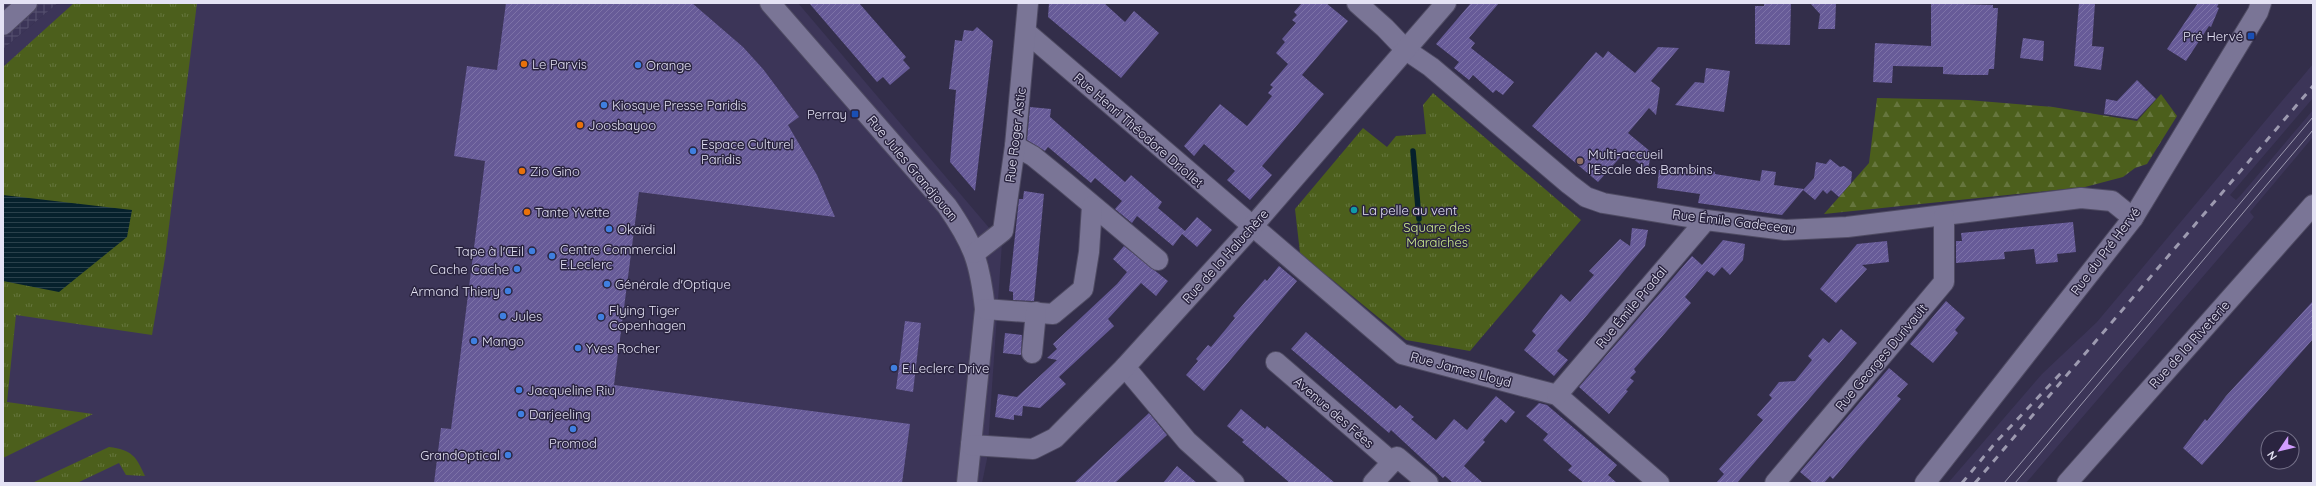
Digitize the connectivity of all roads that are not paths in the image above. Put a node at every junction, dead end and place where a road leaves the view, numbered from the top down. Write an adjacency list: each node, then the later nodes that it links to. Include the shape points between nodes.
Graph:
1 (27, 3): 7 (street)
2 (770, 3): 17 (street, Rue Jules Grandjouan, via 948,206)
3 (1028, 3): 8 (street, Rue Roger Astic)
4 (1357, 3): 9 (street, Rue Émile Gadeceau)
5 (1446, 3): 9 (street, Rue de la Haluchère)
6 (2261, 3): 14 (street, Rue du Pré Hervé, via 2258,12)
7 (3, 25)
8 (1026, 32): 10 (street, Rue Roger Astic); 16 (street, Rue Henri Théodore Driollet)
9 (1406, 50): 15 (street, Rue Émile Gadeceau, via 1432,67 1586,197 1603,203); 16 (street, Rue de la Haluchère)
10 (1015, 146): 11 (street, via 1033,156); 17 (street, Rue Roger Astic, via 1003,231)
11 (1092, 206): 18 (street); 20 (street, via 1083,289 1053,314)
12 (2313, 206): 34 (street, Rue de la Riveterie)
13 (1944, 216): 14 (street, Rue Émile Gadeceau, via 2081,198 2112,201); 15 (street, Rue Émile Gadeceau, via 1785,230); 32 (street, Rue Georges Durivault, via 1944,282)
14 (2133, 218): 33 (street, Rue du Pré Hervé)
15 (1706, 220): 24 (street, Rue Émile Pradal)
16 (1252, 227): 23 (street, Rue de la Haluchère); 24 (street, Rue James Lloyd, via 1402,354)
17 (975, 253): 19 (street, Rue Jules Grandjouan, via 982,281)
18 (1158, 260)
19 (985, 310): 20 (street); 25 (street, Rue Jules Grandjouan)
20 (1036, 312): 21 (street)
21 (1032, 353)
22 (1276, 362): 26 (street, Avenue des Fées)
23 (1125, 366): 25 (street, Rue de la Haluchère, via 1055,438 1033,448); 28 (street, via 1187,441)
24 (1557, 395): 31 (street, Rue James Lloyd)
25 (972, 445): 27 (street, Rue Jules Grandjouan)
26 (1392, 462): 29 (street); 30 (street, Avenue des Fées, via 1397,457)
27 (967, 483)
28 (1234, 483)
29 (1373, 483)
30 (1428, 483)
31 (1659, 483)
32 (1775, 483)
33 (1925, 483)
34 (2067, 483)

